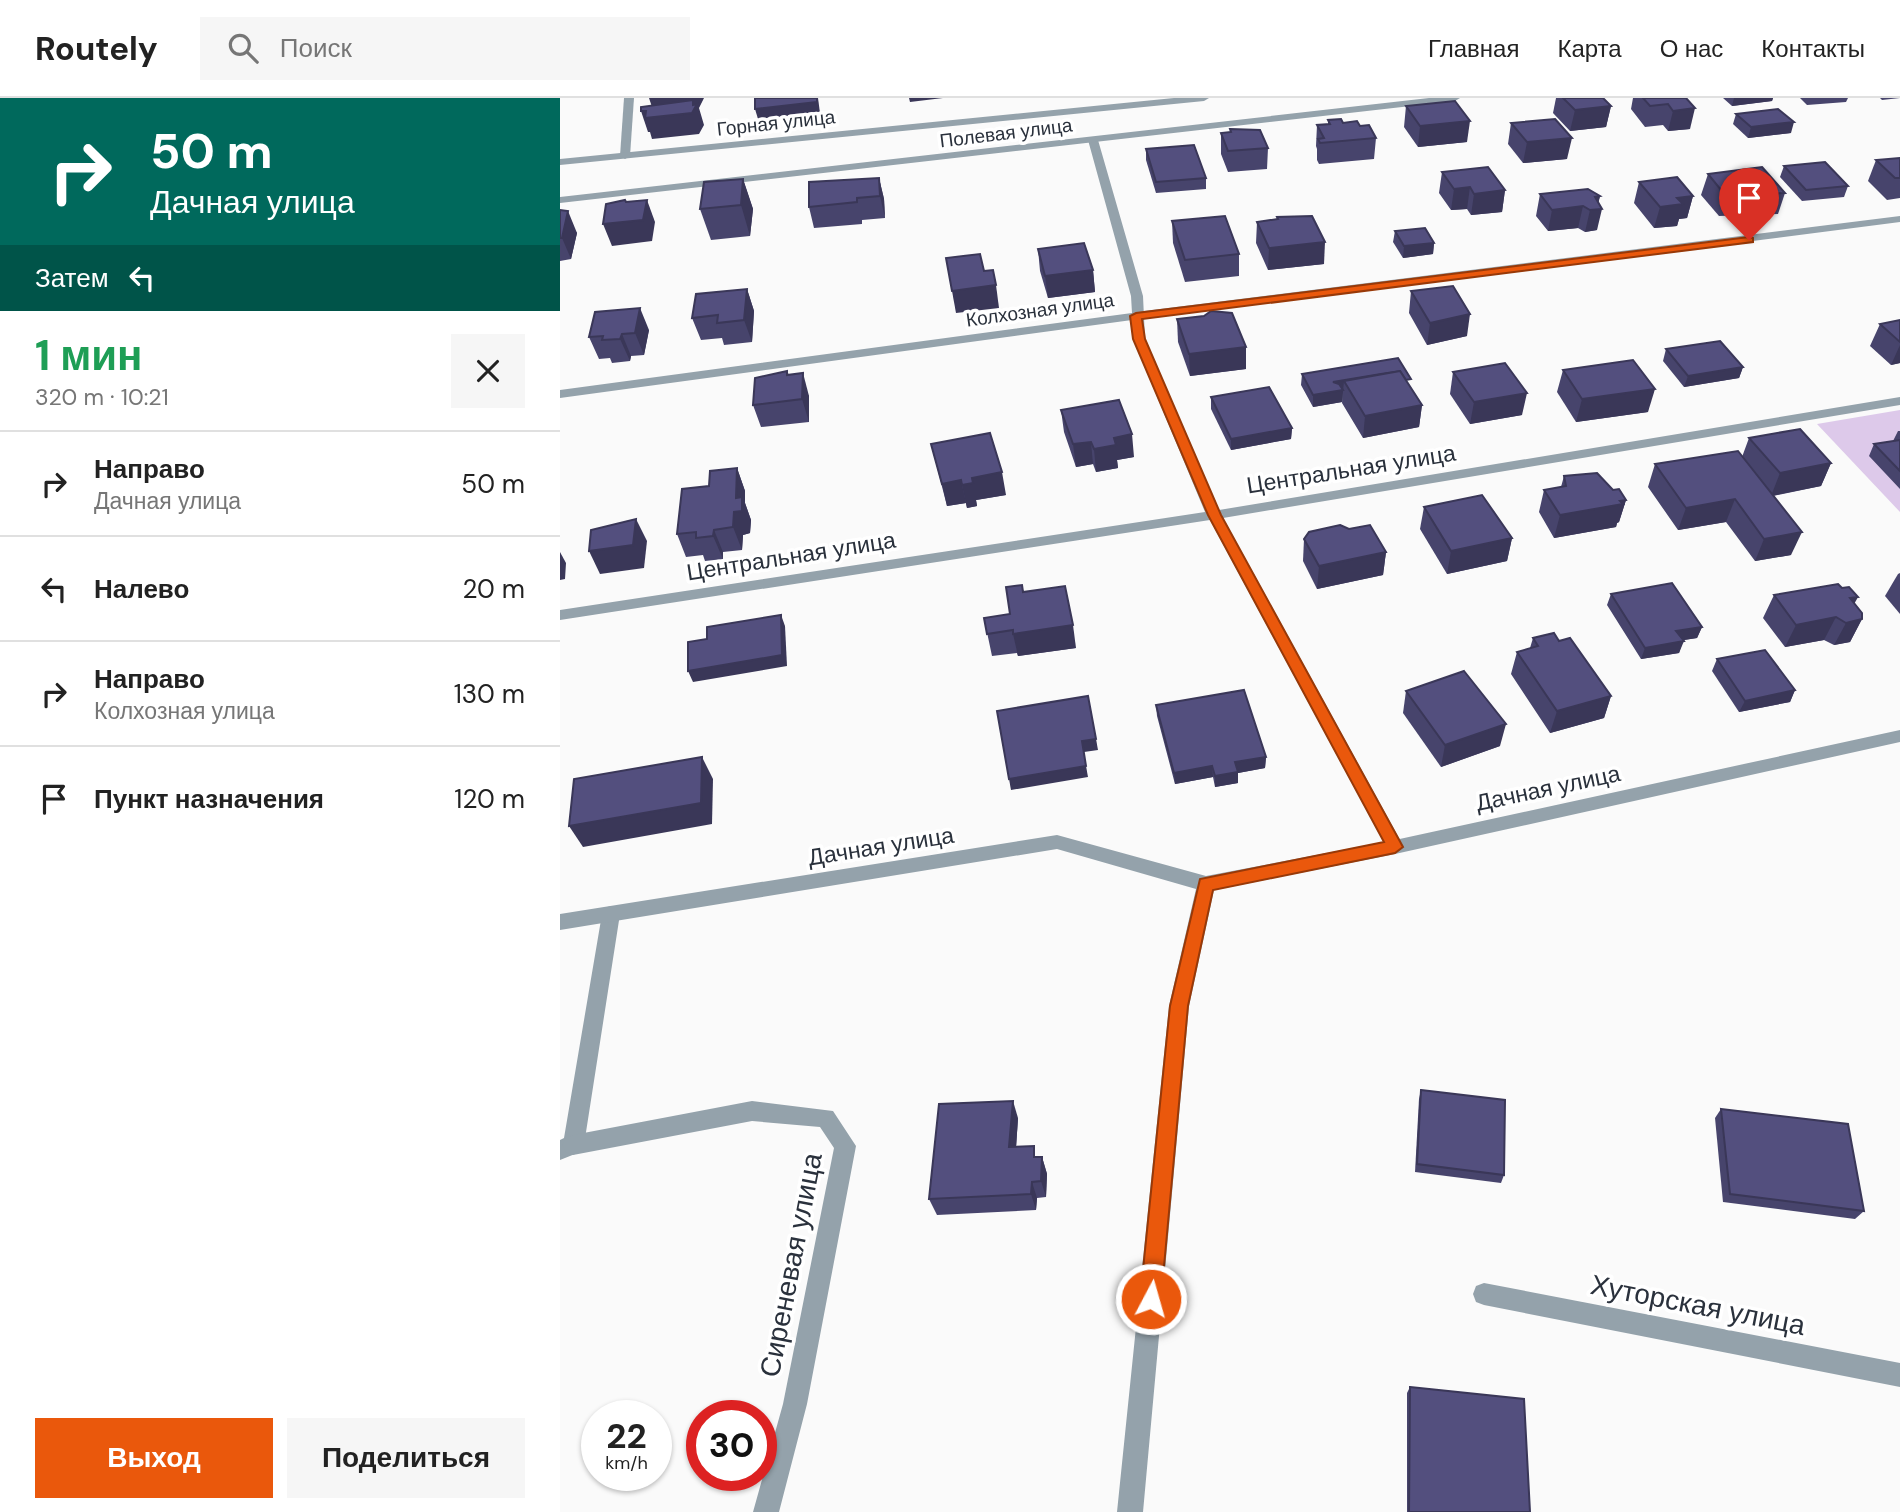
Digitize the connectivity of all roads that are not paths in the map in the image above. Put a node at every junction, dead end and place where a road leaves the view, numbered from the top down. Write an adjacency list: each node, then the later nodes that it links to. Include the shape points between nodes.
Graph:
1 (629, 98): 5 (street)
2 (1204, 98): 5 (street, Горная улица)
3 (1455, 98): 4 (street, Полевая улица)
4 (1093, 140): 7 (street, Полевая улица); 9 (street, via 1137,296)
5 (625, 156): 6 (street, Горная улица)
6 (560, 162)
7 (560, 200)
8 (1900, 219): 9 (street, Колхозная улица)
9 (1136, 316): 10 (street, Колхозная улица); 12 (street, via 1139,339)
10 (560, 394)
11 (1900, 401): 12 (street, Центральная улица)
12 (1214, 515): 13 (street, Центральная улица); 15 (street)
13 (560, 615)
14 (1900, 736): 15 (street, Дачная улица)
15 (1395, 847): 16 (street, Дачная улица)
16 (1206, 884): 17 (street, Дачная улица, via 1057,842); 23 (street, via 1179,1006)
17 (611, 914): 18 (street, Дачная улица); 19 (street)
18 (560, 922)
19 (567, 1147): 22 (street, Сиреневая улица, via 752,1111 826,1118 845,1146 795,1405)
20 (1484, 1294): 21 (street, Хуторская улица)
21 (1900, 1375)
22 (766, 1512)
23 (1130, 1512)

